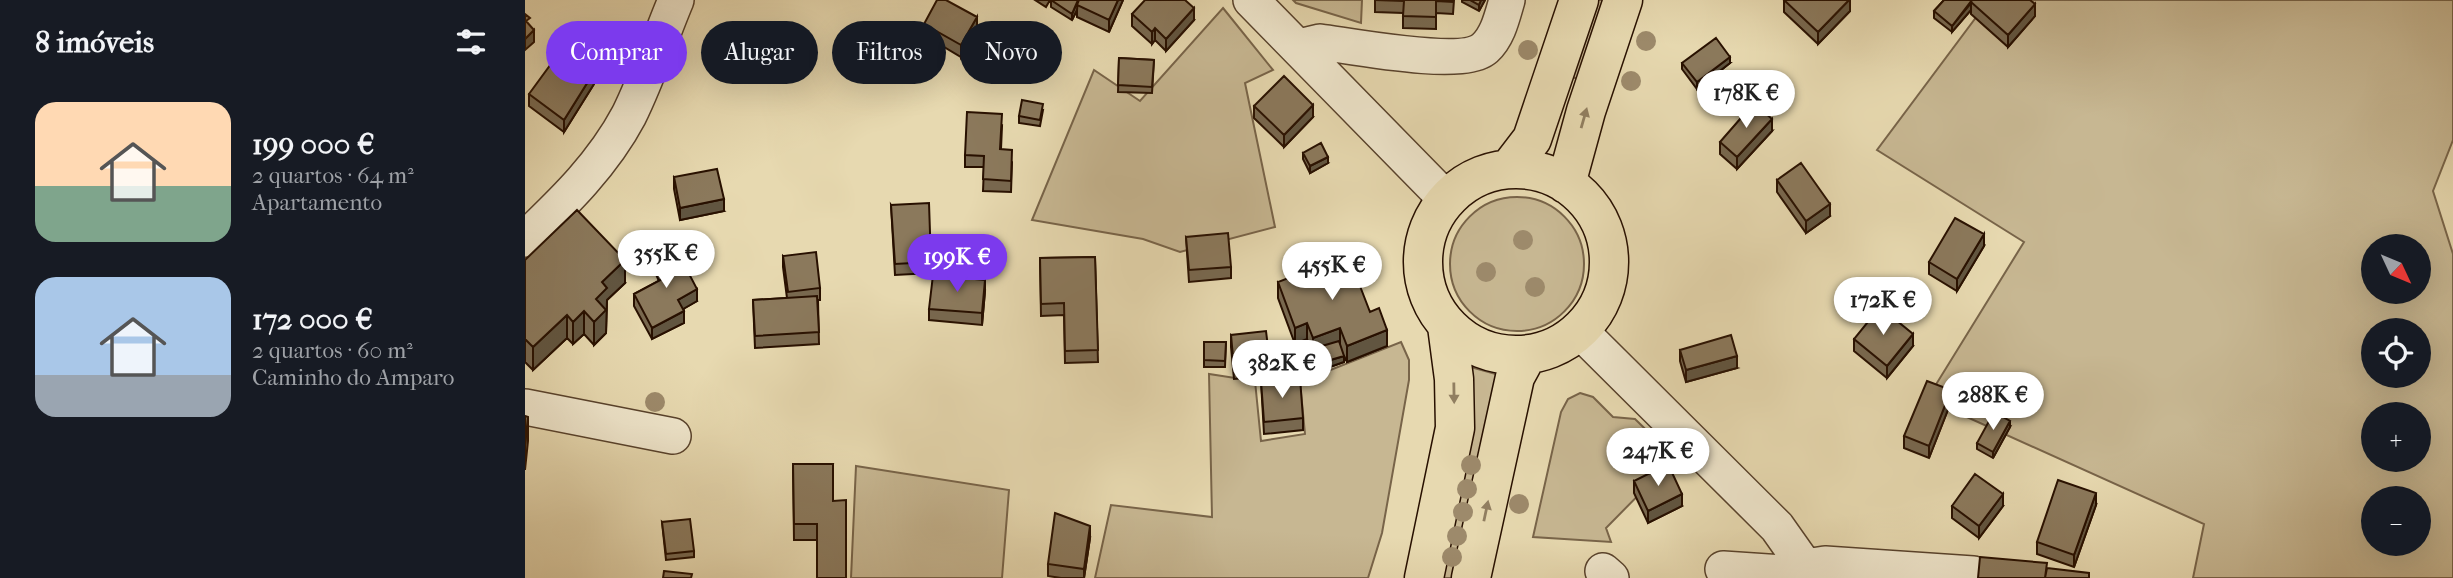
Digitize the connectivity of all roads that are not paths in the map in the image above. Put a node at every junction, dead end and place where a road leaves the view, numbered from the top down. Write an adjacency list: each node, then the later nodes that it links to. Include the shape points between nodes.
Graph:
1 (676, 0): 10 (street, via 616,135 576,190)
2 (1251, 0): 6 (street)
3 (1507, 0): 6 (street, via 1495,35 1483,50 1449,58 1319,42)
4 (1579, 0): 7 (main road, via 1532,139)
5 (1623, 0): 8 (main road, one-way to 5)
6 (1299, 47): 9 (street)
7 (1509, 169): 8 (main road, via 1542,173); 9 (main road, via 1467,183)
8 (1566, 184): 12 (main road, via 1598,219 1607,254 1605,290)
9 (1447, 200): 11 (main road, via 1431,222 1423,249 1423,276 1432,303)
10 (525, 239)
11 (1447, 326): 13 (main road, via 1470,344 1498,354); 19 (main road, one-way to 19, via 1455,428)
12 (1579, 330): 13 (main road, via 1555,346); 17 (street, via 1777,527)
13 (1527, 355): 20 (main road, one-way to 13, via 1515,377)
14 (525, 407): 15 (street)
15 (673, 436)
16 (1723, 569): 17 (street)
17 (1810, 573): 18 (street, via 1825,565)
18 (1973, 574)
19 (1424, 578)
20 (1471, 578)

